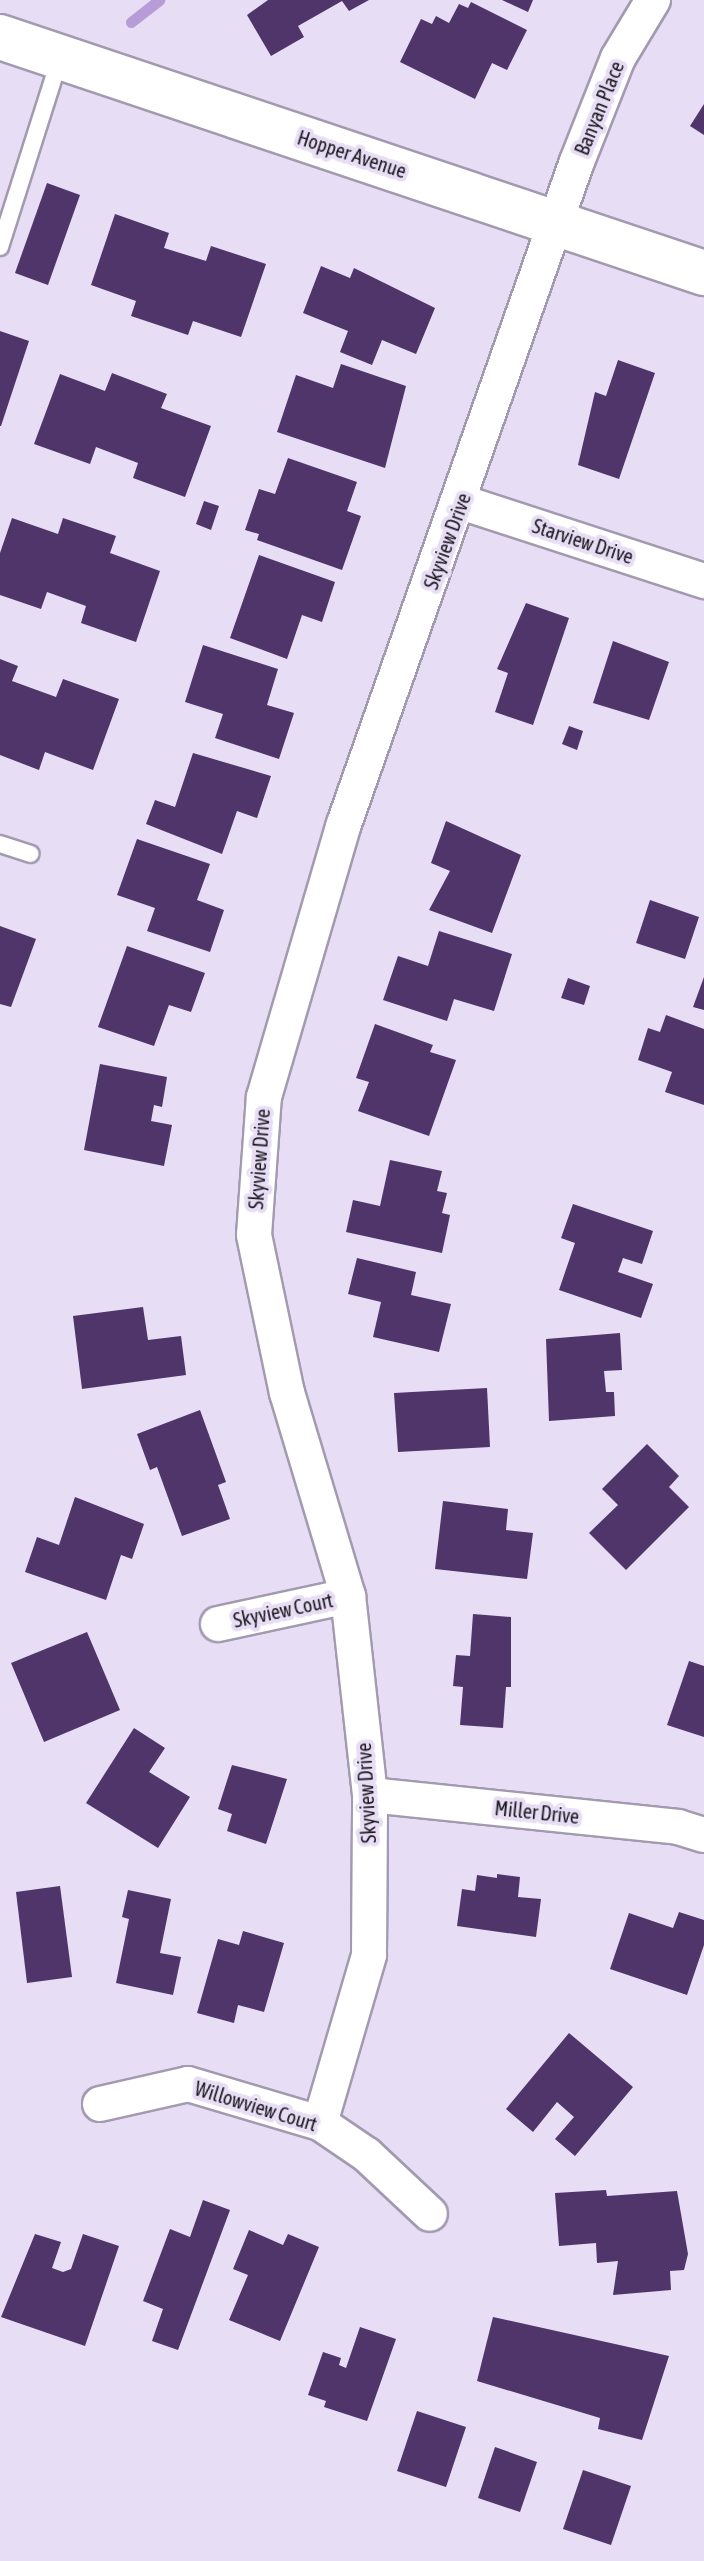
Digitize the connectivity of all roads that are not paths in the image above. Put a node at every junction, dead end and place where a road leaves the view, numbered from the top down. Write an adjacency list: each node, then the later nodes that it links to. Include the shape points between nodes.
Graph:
1 (653, 0): 4 (street, Banyan Place, via 618,58)
2 (0, 37): 3 (street, Hopper Avenue)
3 (61, 56): 4 (street, Hopper Avenue); 5 (lane)
4 (555, 221): 6 (street, Hopper Avenue); 7 (street, Skyview Drive)
5 (0, 247)
6 (704, 273)
7 (461, 502): 8 (street, Starview Drive); 11 (street, Skyview Drive, via 344,824 264,1097 254,1235 287,1393)
8 (704, 581)
9 (0, 844): 10 (lane)
10 (30, 854)
11 (348, 1596): 12 (street, Skyview Court); 13 (street, Skyview Drive)
12 (218, 1624)
13 (370, 1795): 14 (street, Miller Drive, via 678,1827); 16 (street, Skyview Drive, via 369,1955)
14 (704, 1835)
15 (100, 2104): 16 (street, Willowview Court, via 188,2084)
16 (320, 2123): 17 (street, Willowview Court, via 367,2155)
17 (430, 2214)

